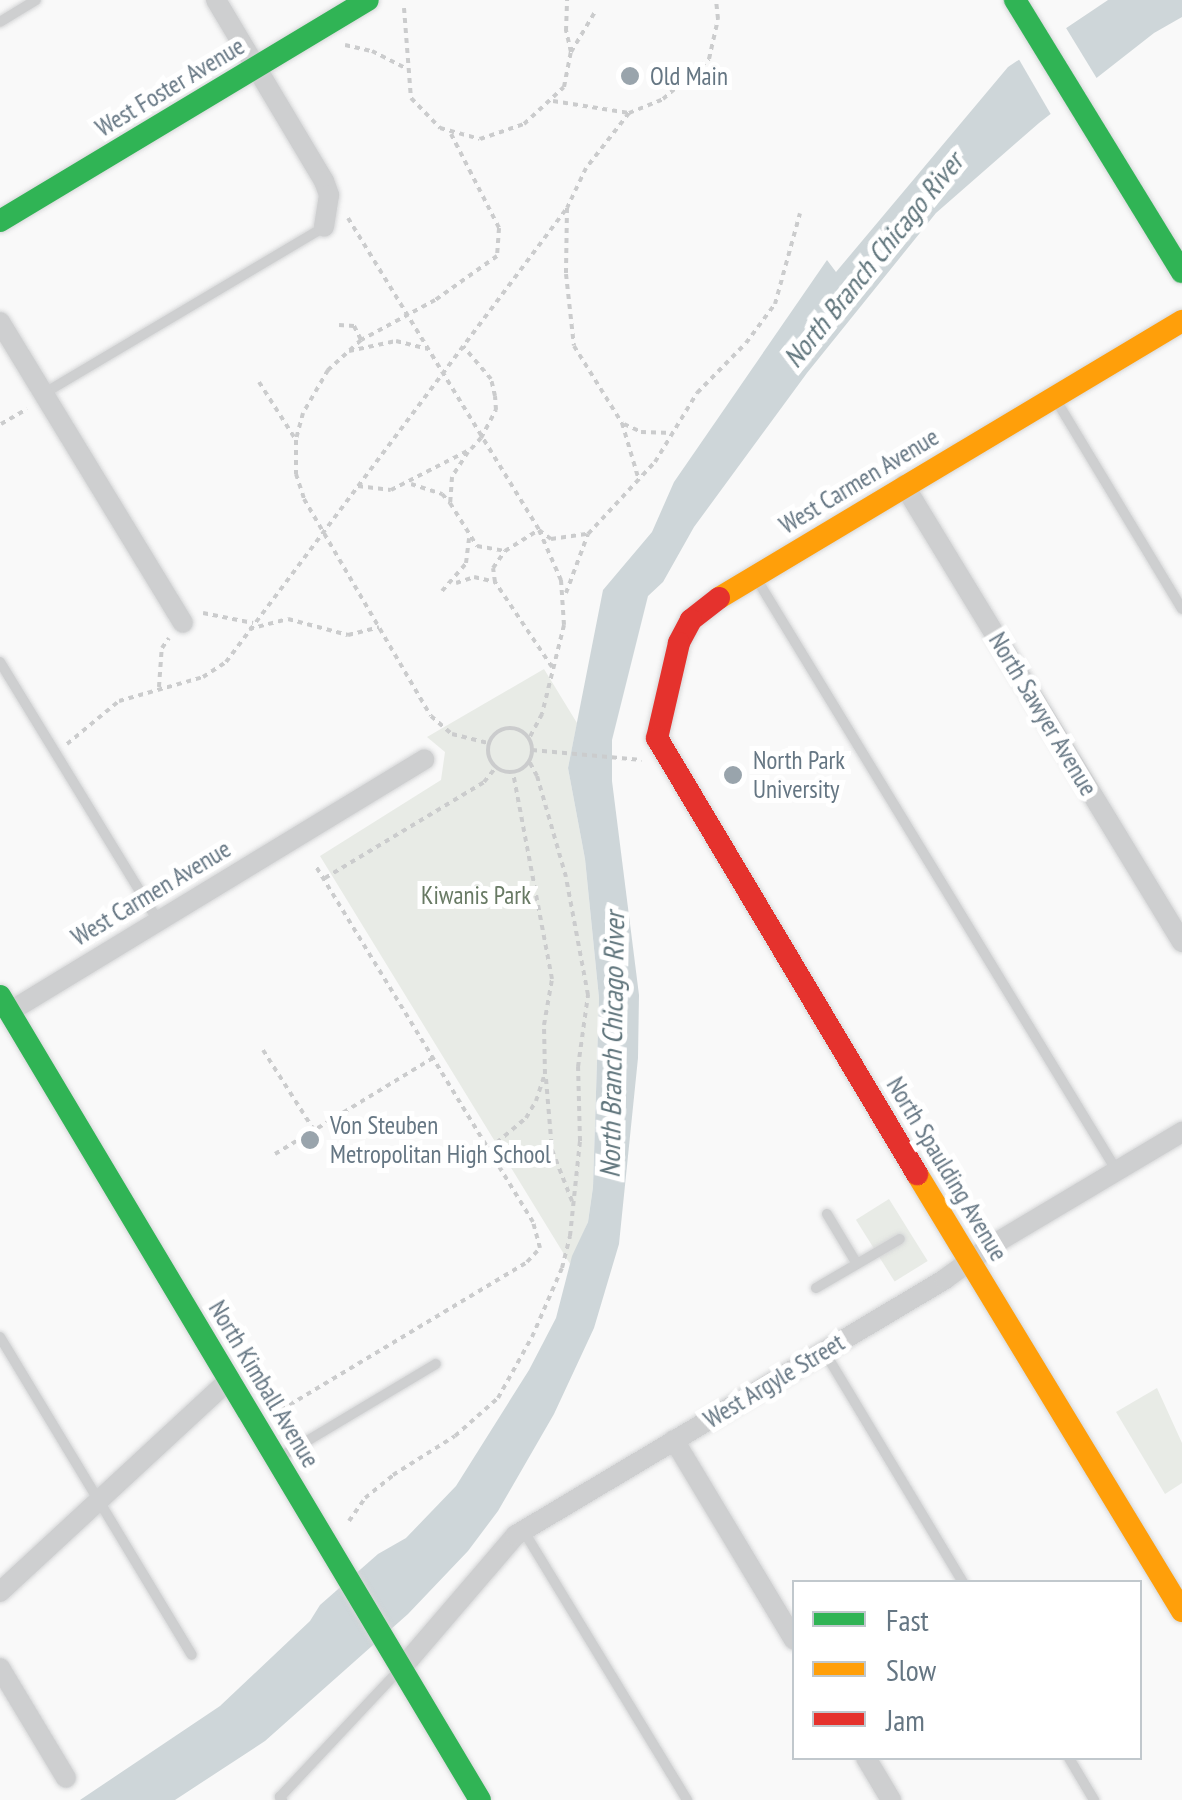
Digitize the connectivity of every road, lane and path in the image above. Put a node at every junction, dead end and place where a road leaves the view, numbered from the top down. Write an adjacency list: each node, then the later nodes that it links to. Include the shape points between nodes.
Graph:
1 (6, 0): 10 (lane)
2 (36, 0): 10 (lane)
3 (216, 0): 14 (street)
4 (368, 0): 14 (street, West Foster Avenue)
5 (568, 0): 13 (path)
6 (716, 0): 17 (path, via 709,59 663,99)
7 (1016, 0): 24 (street)
8 (404, 8): 15 (path)
9 (596, 10): 13 (path)
10 (14, 14): 11 (lane)
11 (0, 22)
12 (343, 44): 15 (path)
13 (571, 52): 16 (path, via 564,87)
14 (256, 66): 19 (street); 22 (street, West Foster Avenue)
15 (406, 68): 18 (path, via 418,110)
16 (553, 101): 17 (path); 18 (path, via 524,124 492,137)
17 (629, 113): 20 (path, via 586,168)
18 (451, 134): 25 (path, via 489,204 501,244 489,263)
19 (329, 195): 23 (street); 25 (path)
20 (567, 208): 30 (path); 37 (path, via 574,346)
21 (800, 213): 39 (path, via 775,304 709,378)
22 (0, 221)
23 (324, 227): 36 (lane)
24 (1182, 272)
25 (407, 316): 29 (path); 31 (path)
26 (1182, 321): 35 (street, West Carmen Avenue)
27 (0, 322): 36 (street)
28 (340, 325): 29 (path, via 354,326)
29 (360, 340): 32 (path)
30 (464, 346): 33 (path); 40 (path, via 491,379 495,396 496,410)
31 (428, 349): 32 (path, via 396,340); 33 (path)
32 (346, 352): 41 (path, via 314,389)
33 (443, 374): 40 (path); 45 (path)
34 (259, 382): 41 (path)
35 (1054, 397): 46 (street, West Carmen Avenue); 58 (lane)
36 (36, 401): 38 (path); 59 (street)
37 (622, 423): 39 (path); 43 (path)
38 (1, 424)
39 (673, 433): 43 (path)
40 (481, 438): 42 (path); 48 (path)
41 (296, 440): 49 (path, via 296,474)
42 (470, 449): 44 (path); 47 (path, via 452,477)
43 (639, 479): 51 (path)
44 (408, 484): 45 (path, via 392,490); 47 (path)
45 (358, 486): 49 (path)
46 (904, 486): 53 (street, West Carmen Avenue); 77 (street, North Sawyer Avenue)
47 (450, 503): 50 (path)
48 (539, 530): 51 (path, via 550,540); 52 (path); 57 (path)
49 (322, 532): 60 (path); 61 (path)
50 (468, 534): 52 (path, via 487,551); 55 (path, via 466,564)
51 (588, 534): 57 (path)
52 (504, 551): 54 (path, via 493,568)
53 (754, 575): 68 (street, West Carmen Avenue, via 691,620 679,643 657,723); 86 (lane)
54 (496, 582): 55 (path, via 474,577); 63 (path)
55 (451, 584): 56 (path)
56 (442, 591)
57 (565, 598): 63 (path)
58 (1182, 610)
59 (183, 623)
60 (379, 627): 61 (path, via 348,636 288,619); 65 (path, via 442,728)
61 (248, 629): 67 (path, via 215,670 119,702)
62 (0, 662): 67 (lane)
63 (553, 669): 64 (path)
64 (529, 738): 65 (path, via 504,728); 66 (path)
65 (489, 743): 72 (path)
66 (532, 750): 70 (path); 71 (path)
67 (55, 752): 76 (lane)
68 (664, 755): 90 (street, North Spaulding Avenue)
69 (424, 760): 76 (street, West Carmen Avenue)
70 (636, 760)
71 (529, 761): 73 (path); 87 (path, via 566,876 588,994 578,1067)
72 (496, 767): 73 (path); 75 (path, via 484,782)
73 (512, 772): 81 (path, via 550,960)
74 (315, 865): 75 (path)
75 (324, 879): 80 (path)
76 (158, 921): 78 (street, West Carmen Avenue)
77 (1182, 942)
78 (4, 1004): 96 (street, North Kimball Avenue)
79 (263, 1050): 82 (path)
80 (433, 1058): 82 (path); 84 (path)
81 (545, 1074): 84 (path, via 526,1118); 87 (path, via 552,1150)
82 (314, 1130): 85 (path)
83 (1182, 1132): 86 (street, West Argyle Street)
84 (489, 1149): 97 (path, via 540,1237 536,1256)
85 (275, 1154)
86 (1117, 1171): 90 (street, West Argyle Street)
87 (574, 1205): 101 (path, via 562,1268 498,1398 455,1436 393,1475)
88 (827, 1214): 91 (lane)
89 (900, 1238): 91 (lane)
90 (970, 1261): 94 (street, West Argyle Street); 105 (street, North Spaulding Avenue)
91 (857, 1264): 92 (lane)
92 (816, 1288)
93 (0, 1337): 100 (lane)
94 (824, 1351): 98 (street, West Argyle Street); 103 (lane)
95 (436, 1364): 99 (lane)
96 (229, 1380): 99 (street, North Kimball Avenue); 100 (street)
97 (281, 1410)
98 (674, 1440): 102 (street, West Argyle Street); 106 (street)
99 (276, 1460): 109 (street, North Kimball Avenue)
100 (99, 1501): 104 (street); 107 (lane)
101 (348, 1521)
102 (523, 1530): 109 (street, West Argyle Street); 115 (lane)
103 (962, 1580)
104 (0, 1592)
105 (1182, 1612)
106 (792, 1637)
107 (192, 1655)
108 (0, 1668): 112 (street)
109 (400, 1669): 113 (lane); 114 (street, North Kimball Avenue)
110 (867, 1760): 116 (street)
111 (1069, 1760): 117 (lane)
112 (66, 1778)
113 (281, 1798)
114 (480, 1800)
115 (688, 1800)
116 (891, 1800)
117 (1094, 1800)

